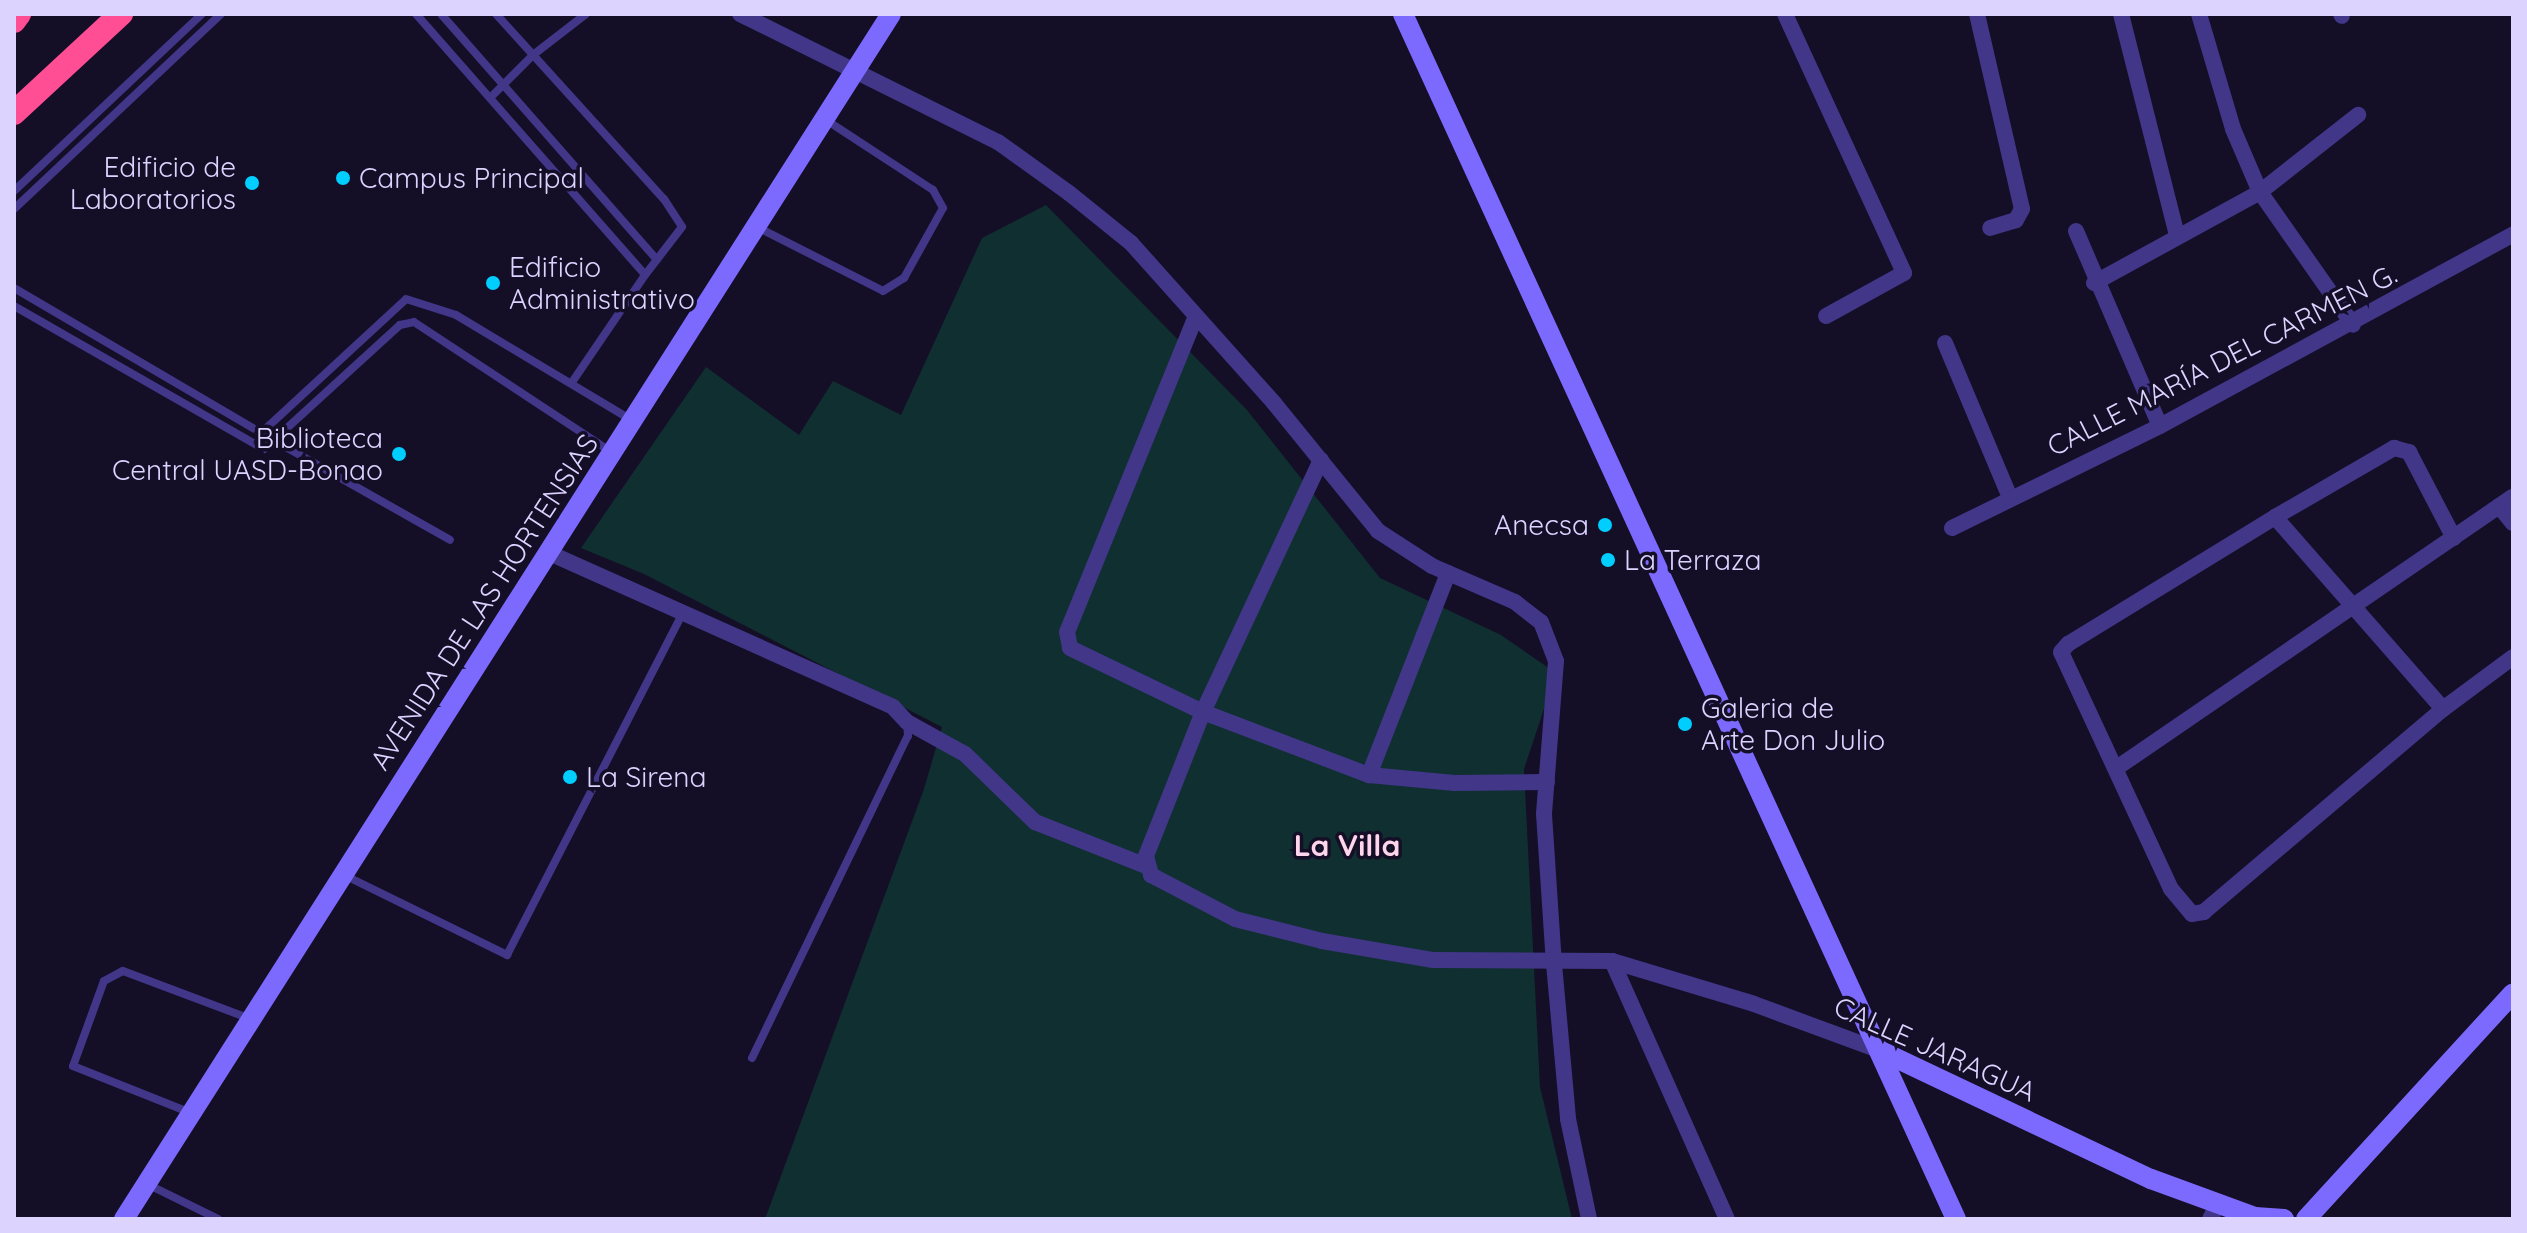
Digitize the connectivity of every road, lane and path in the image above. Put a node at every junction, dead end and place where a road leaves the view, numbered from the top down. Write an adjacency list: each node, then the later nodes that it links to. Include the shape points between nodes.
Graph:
1 (19, 14): 16 (highway)
2 (121, 14): 21 (highway)
3 (202, 14): 24 (lane)
4 (221, 14): 26 (lane)
5 (416, 14): 20 (lane)
6 (441, 14): 19 (lane)
7 (496, 14): 17 (lane)
8 (586, 14): 17 (lane)
9 (740, 14): 18 (street)
10 (891, 14): 18 (main road, AVENIDA DE LAS HORTENSIAS)
11 (1403, 14): 72 (main road)
12 (1785, 14): 38 (street, via 1904,273)
13 (1977, 14): 28 (street, via 2022,209 2016,220)
14 (2121, 14): 31 (street)
15 (2199, 14): 25 (street, via 2233,129)
16 (14, 21)
17 (533, 55): 19 (lane); 32 (lane, via 664,199 682,227)
18 (855, 72): 23 (main road, AVENIDA DE LAS HORTENSIAS); 37 (street, via 998,142 1131,243)
19 (503, 85): 20 (lane); 32 (lane)
20 (490, 98): 33 (lane)
21 (14, 113)
22 (2358, 115): 25 (street)
23 (825, 120): 27 (main road, AVENIDA DE LAS HORTENSIAS); 27 (lane, via 933,190 943,208 904,278 883,291)
24 (14, 191)
25 (2260, 192): 31 (street); 39 (street)
26 (14, 209)
27 (757, 227): 42 (main road, AVENIDA DE LAS HORTENSIAS)
28 (1990, 228)
29 (2076, 231): 34 (street)
30 (2513, 234): 39 (street, CALLE MARÍA DEL CARMEN G.)
31 (2177, 235): 34 (street)
32 (657, 260): 33 (lane)
33 (645, 275): 41 (lane)
34 (2094, 283): 43 (street)
35 (14, 288): 44 (lane)
36 (14, 306): 45 (lane, via 264,449)
37 (1196, 316): 47 (street); 61 (street, via 1067,640 1076,653)
38 (1826, 316)
39 (2353, 325): 43 (street, CALLE MARÍA DEL CARMEN G.)
40 (1945, 343): 48 (street)
41 (573, 381): 42 (lane); 44 (lane, via 456,315 406,299)
42 (634, 422): 46 (main road, AVENIDA DE LAS HORTENSIAS)
43 (2160, 426): 48 (street, CALLE MARÍA DEL CARMEN G.)
44 (261, 433): 45 (lane)
45 (274, 440): 46 (lane, via 389,334 414,322); 54 (lane)
46 (611, 452): 55 (main road, AVENIDA DE LAS HORTENSIAS)
47 (1321, 460): 56 (street, via 1378,531); 61 (street)
48 (2010, 498): 52 (street, CALLE MARÍA DEL CARMEN G.)
49 (2506, 501): 51 (street); 53 (street)
50 (2275, 517): 53 (street, via 2403,447); 58 (street); 63 (street, via 2061,652)
51 (2513, 523)
52 (1952, 528)
53 (2454, 538): 58 (street)
54 (450, 540)
55 (547, 552): 57 (street, CALLE JARAGUA); 67 (main road, AVENIDA DE LAS HORTENSIAS)
56 (1448, 573): 64 (street); 65 (street, via 1515,602 1541,622 1556,661)
57 (685, 610): 62 (street, CALLE JARAGUA, via 893,707); 67 (lane, via 507,955)
58 (2352, 612): 60 (street); 63 (street)
59 (2513, 657): 60 (street)
60 (2443, 709): 63 (street, via 2204,912 2184,909 2171,889)
61 (1203, 712): 64 (street); 66 (street)
62 (907, 722): 66 (street, CALLE JARAGUA, via 965,754 1035,822); 73 (lane, via 908,736)
63 (2118, 767)
64 (1369, 775): 65 (street, via 1455,783)
65 (1547, 782): 69 (street, via 1544,814)
66 (1146, 866): 69 (street, CALLE JARAGUA, via 1151,875 1235,919 1322,941 1433,960)
67 (344, 875): 71 (main road, AVENIDA DE LAS HORTENSIAS)
68 (1612, 961): 69 (street, CALLE JARAGUA); 72 (street, CALLE JARAGUA, via 1754,1004); 80 (street)
69 (1554, 964): 79 (street, via 1568,1119)
70 (2513, 993): 83 (main road)
71 (252, 1019): 74 (main road, AVENIDA DE LAS HORTENSIAS); 74 (lane, via 123,971 104,981 73,1066)
72 (1881, 1051): 76 (main road, CALLE JARAGUA); 81 (main road)
73 (752, 1058)
74 (192, 1113): 75 (main road, AVENIDA DE LAS HORTENSIAS)
75 (147, 1184): 77 (main road, AVENIDA DE LAS HORTENSIAS); 78 (lane)
76 (2214, 1211): 82 (main road, CALLE JARAGUA)
77 (124, 1219)
78 (218, 1219)
79 (1589, 1219)
80 (1727, 1219)
81 (1956, 1219)
82 (2284, 1219)
83 (2306, 1219)

